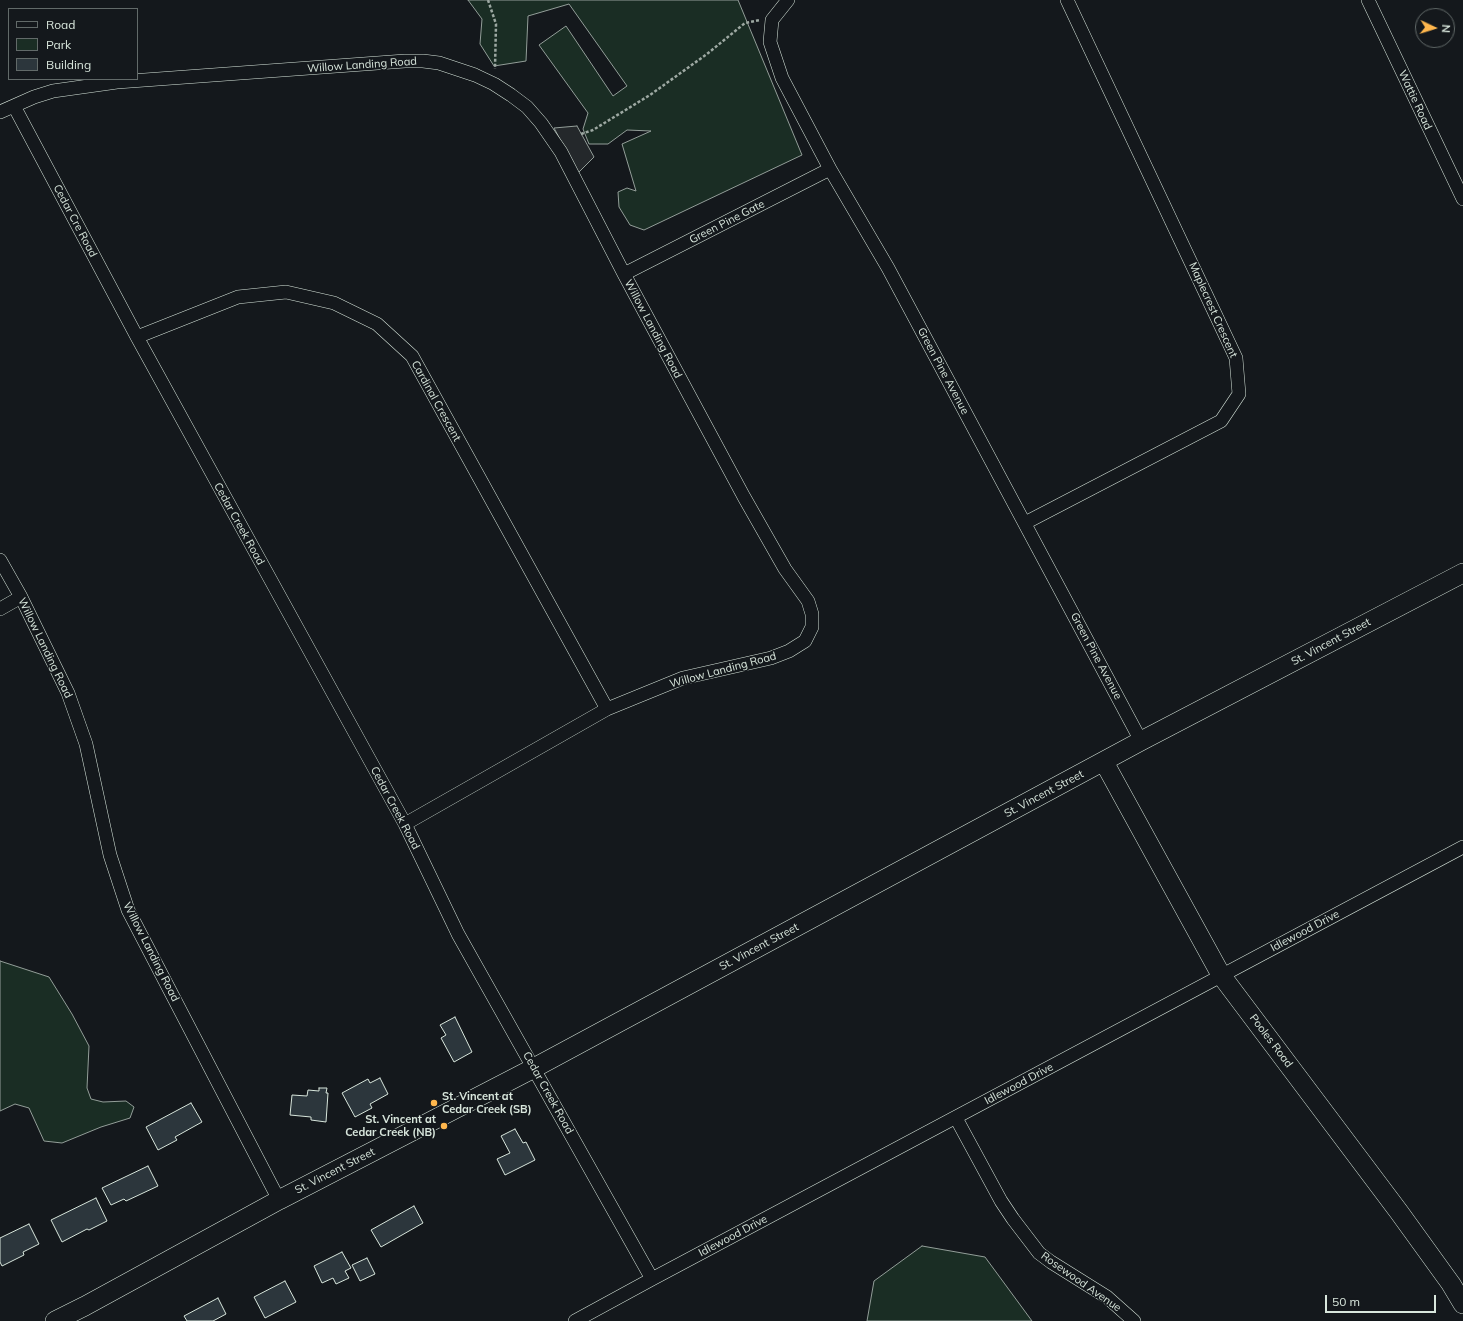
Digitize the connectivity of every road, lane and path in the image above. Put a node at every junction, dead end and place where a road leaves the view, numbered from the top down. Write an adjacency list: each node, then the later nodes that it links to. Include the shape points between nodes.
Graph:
1 (488, 0): 6 (path, via 496,24)
2 (788, 0): 5 (street)
3 (1067, 0): 14 (street, Maplecrest Crescent, via 1236,358 1239,394 1221,421)
4 (1368, 0): 11 (street, Wattie Road)
5 (772, 20): 9 (path, via 745,23 650,95 593,130); 10 (street, Green Pine Avenue, via 770,42 782,78)
6 (494, 84): 7 (street, Willow Landing Road, via 438,63 405,61 117,82 53,91); 12 (street, Willow Landing Road, via 527,107 561,152)
7 (14, 106): 8 (street, Willow Landing Road); 13 (street, Cedar Cre Road)
8 (0, 112)
9 (582, 134)
10 (830, 169): 12 (street, Green Pine Gate); 14 (street, Green Pine Avenue, via 888,268)
11 (1463, 199)
12 (624, 274): 19 (street, Willow Landing Road, via 744,498 785,569 808,601 812,627 805,641 789,651 771,658 683,678)
13 (137, 337): 19 (street, Cardinal Crescent, via 238,297 286,292 334,303 377,324 412,356); 22 (street, Cedar Creek Road)
14 (1025, 523): 20 (street, Green Pine Avenue)
15 (0, 560): 17 (street, Willow Landing Road)
16 (1463, 573): 20 (street, St. Vincent Street)
17 (21, 597): 18 (street); 27 (street, Willow Landing Road, via 68,693 86,744 110,855 128,910)
18 (0, 609)
19 (607, 709): 22 (street, Willow Landing Road)
20 (1141, 741): 21 (street, St. Vincent Street)
21 (1104, 762): 24 (street, Pooles Road); 25 (street, St. Vincent Street)
22 (405, 824): 25 (street, Cedar Creek Road, via 458,934)
23 (1463, 847): 24 (street, Idlewood Drive)
24 (1221, 975): 26 (street, Idlewood Drive); 29 (street, Pooles Road, via 1399,1212)
25 (534, 1068): 27 (street, St. Vincent Street); 28 (street, Cedar Creek Road)
26 (956, 1118): 28 (street, Idlewood Drive); 32 (street, Rosewood Avenue, via 1001,1201 1039,1253 1107,1297)
27 (279, 1200): 30 (street, St. Vincent Street)
28 (652, 1279): 31 (street, Idlewood Drive)
29 (1463, 1304)
30 (55, 1321)
31 (576, 1321)
32 (1134, 1321)

